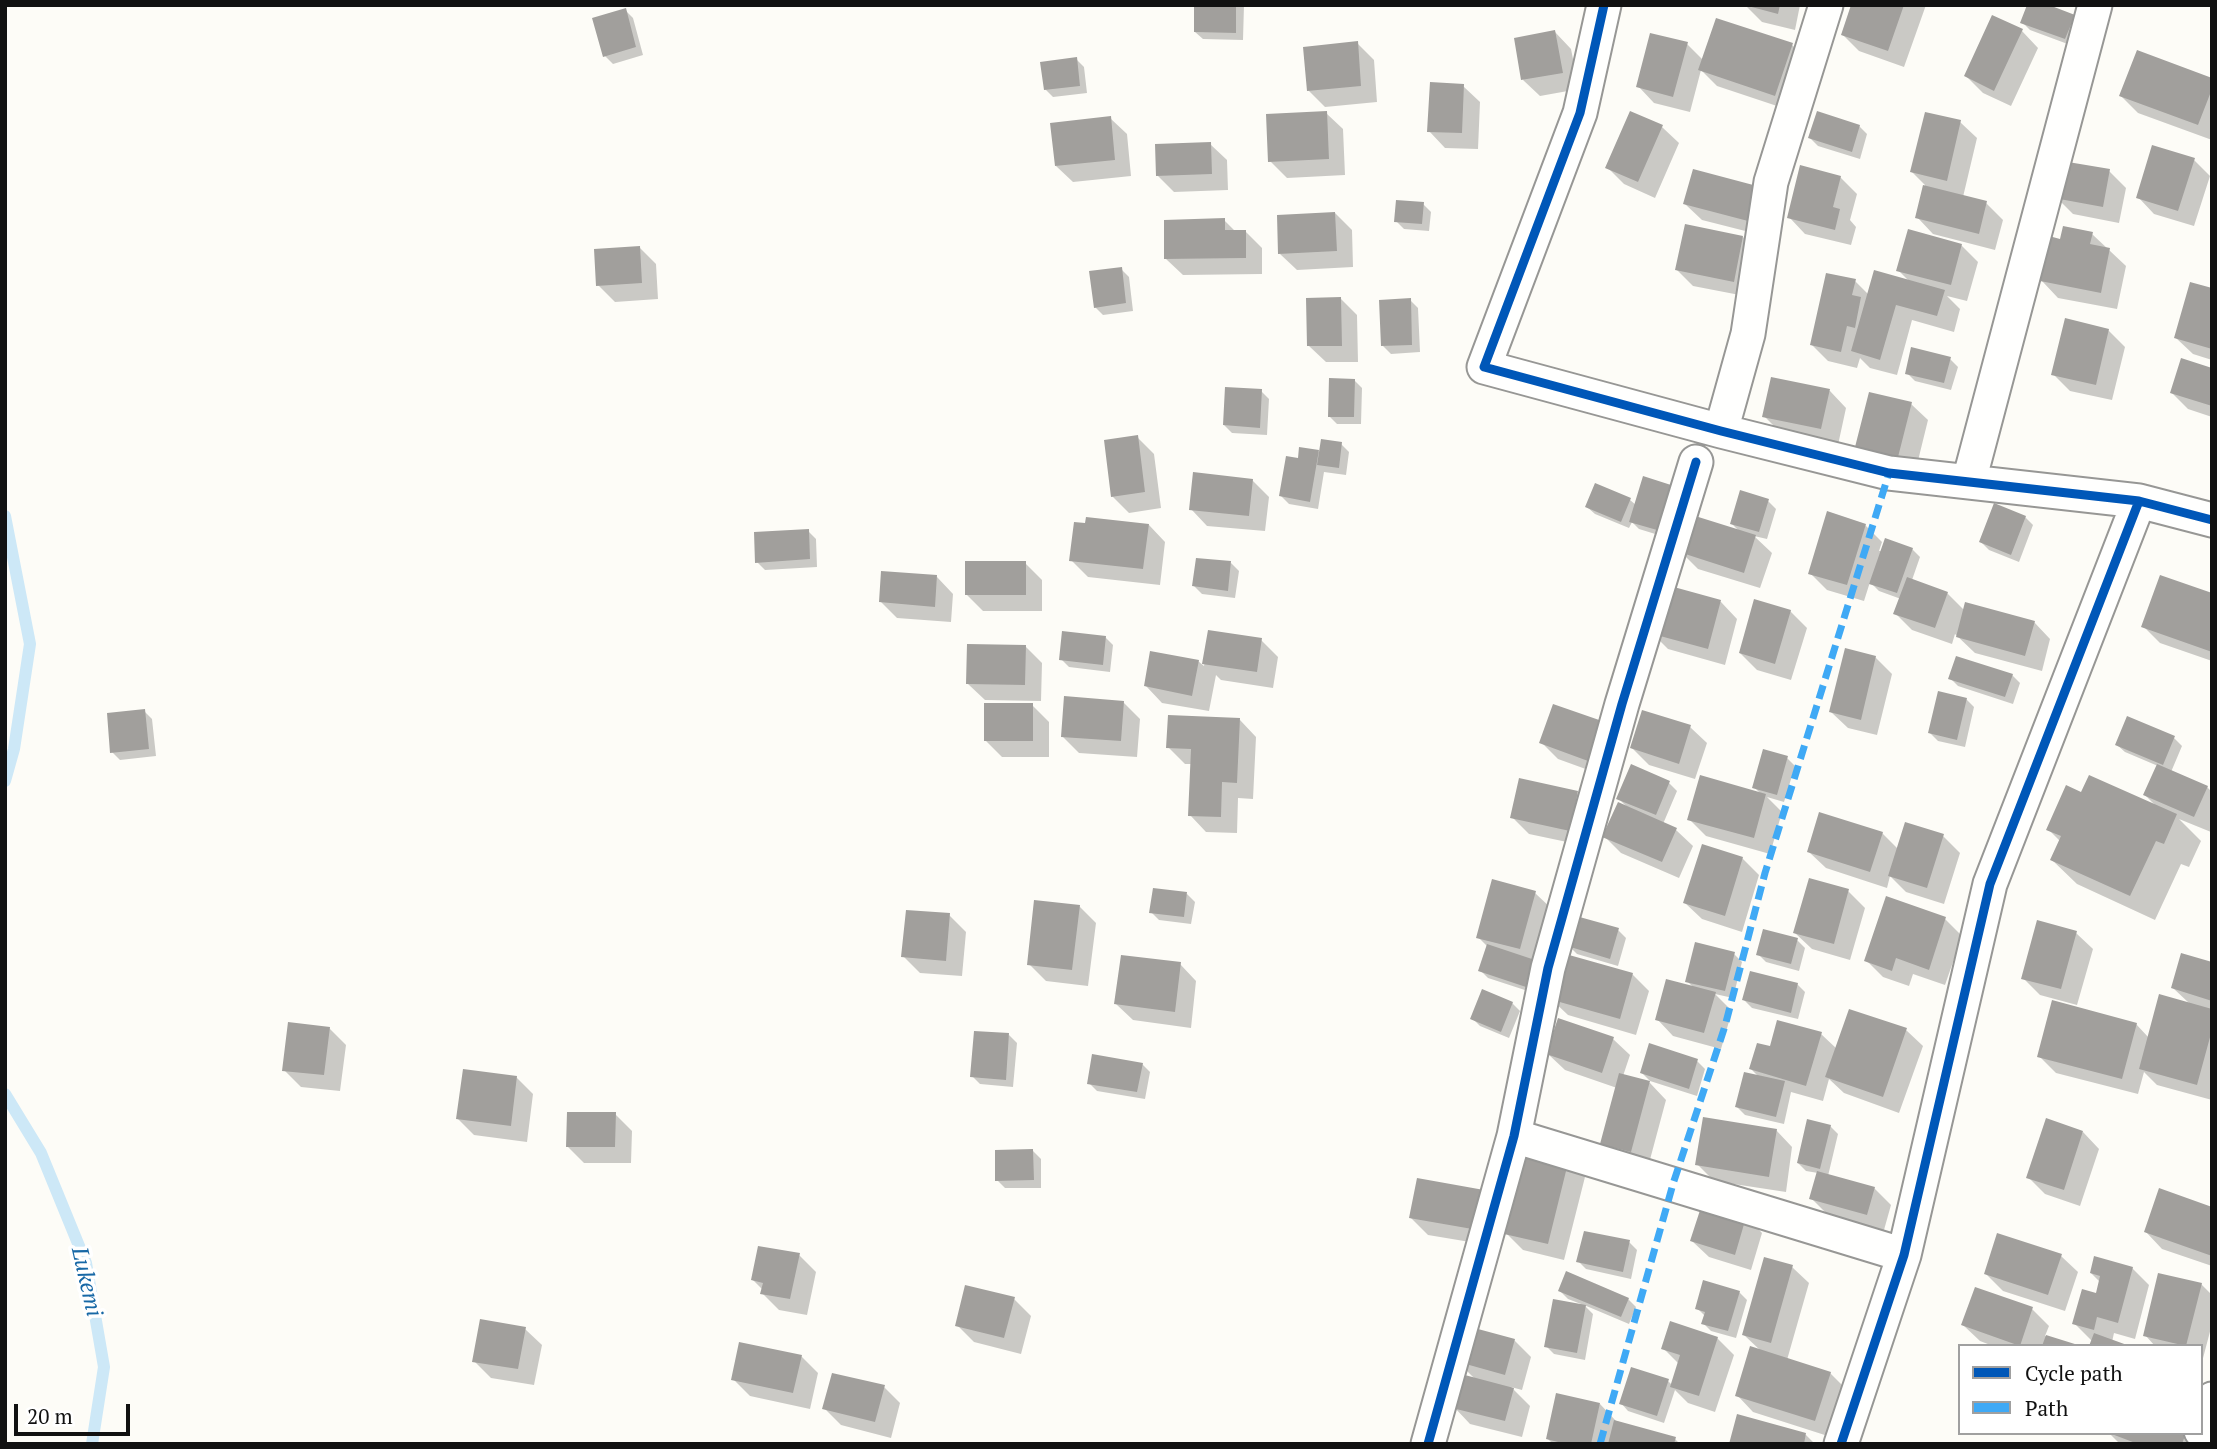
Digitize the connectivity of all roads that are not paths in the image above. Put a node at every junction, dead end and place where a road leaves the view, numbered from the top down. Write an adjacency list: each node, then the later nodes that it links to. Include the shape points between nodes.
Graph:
1 (1604, 5): 4 (street, via 1580,113 1484,367)
2 (1826, 5): 4 (street, via 1771,183 1748,334)
3 (2095, 5): 6 (street)
4 (1721, 431): 6 (street, via 1889,474)
5 (1696, 462): 9 (street, via 1548,968)
6 (1969, 481): 7 (street)
7 (2139, 500): 8 (street); 10 (street, via 1990,884)
8 (2212, 520)
9 (1514, 1136): 10 (street); 13 (street)
10 (1904, 1255): 14 (street)
11 (2212, 1399): 12 (street)
12 (2203, 1426)
13 (1428, 1444)
14 (1841, 1444)

